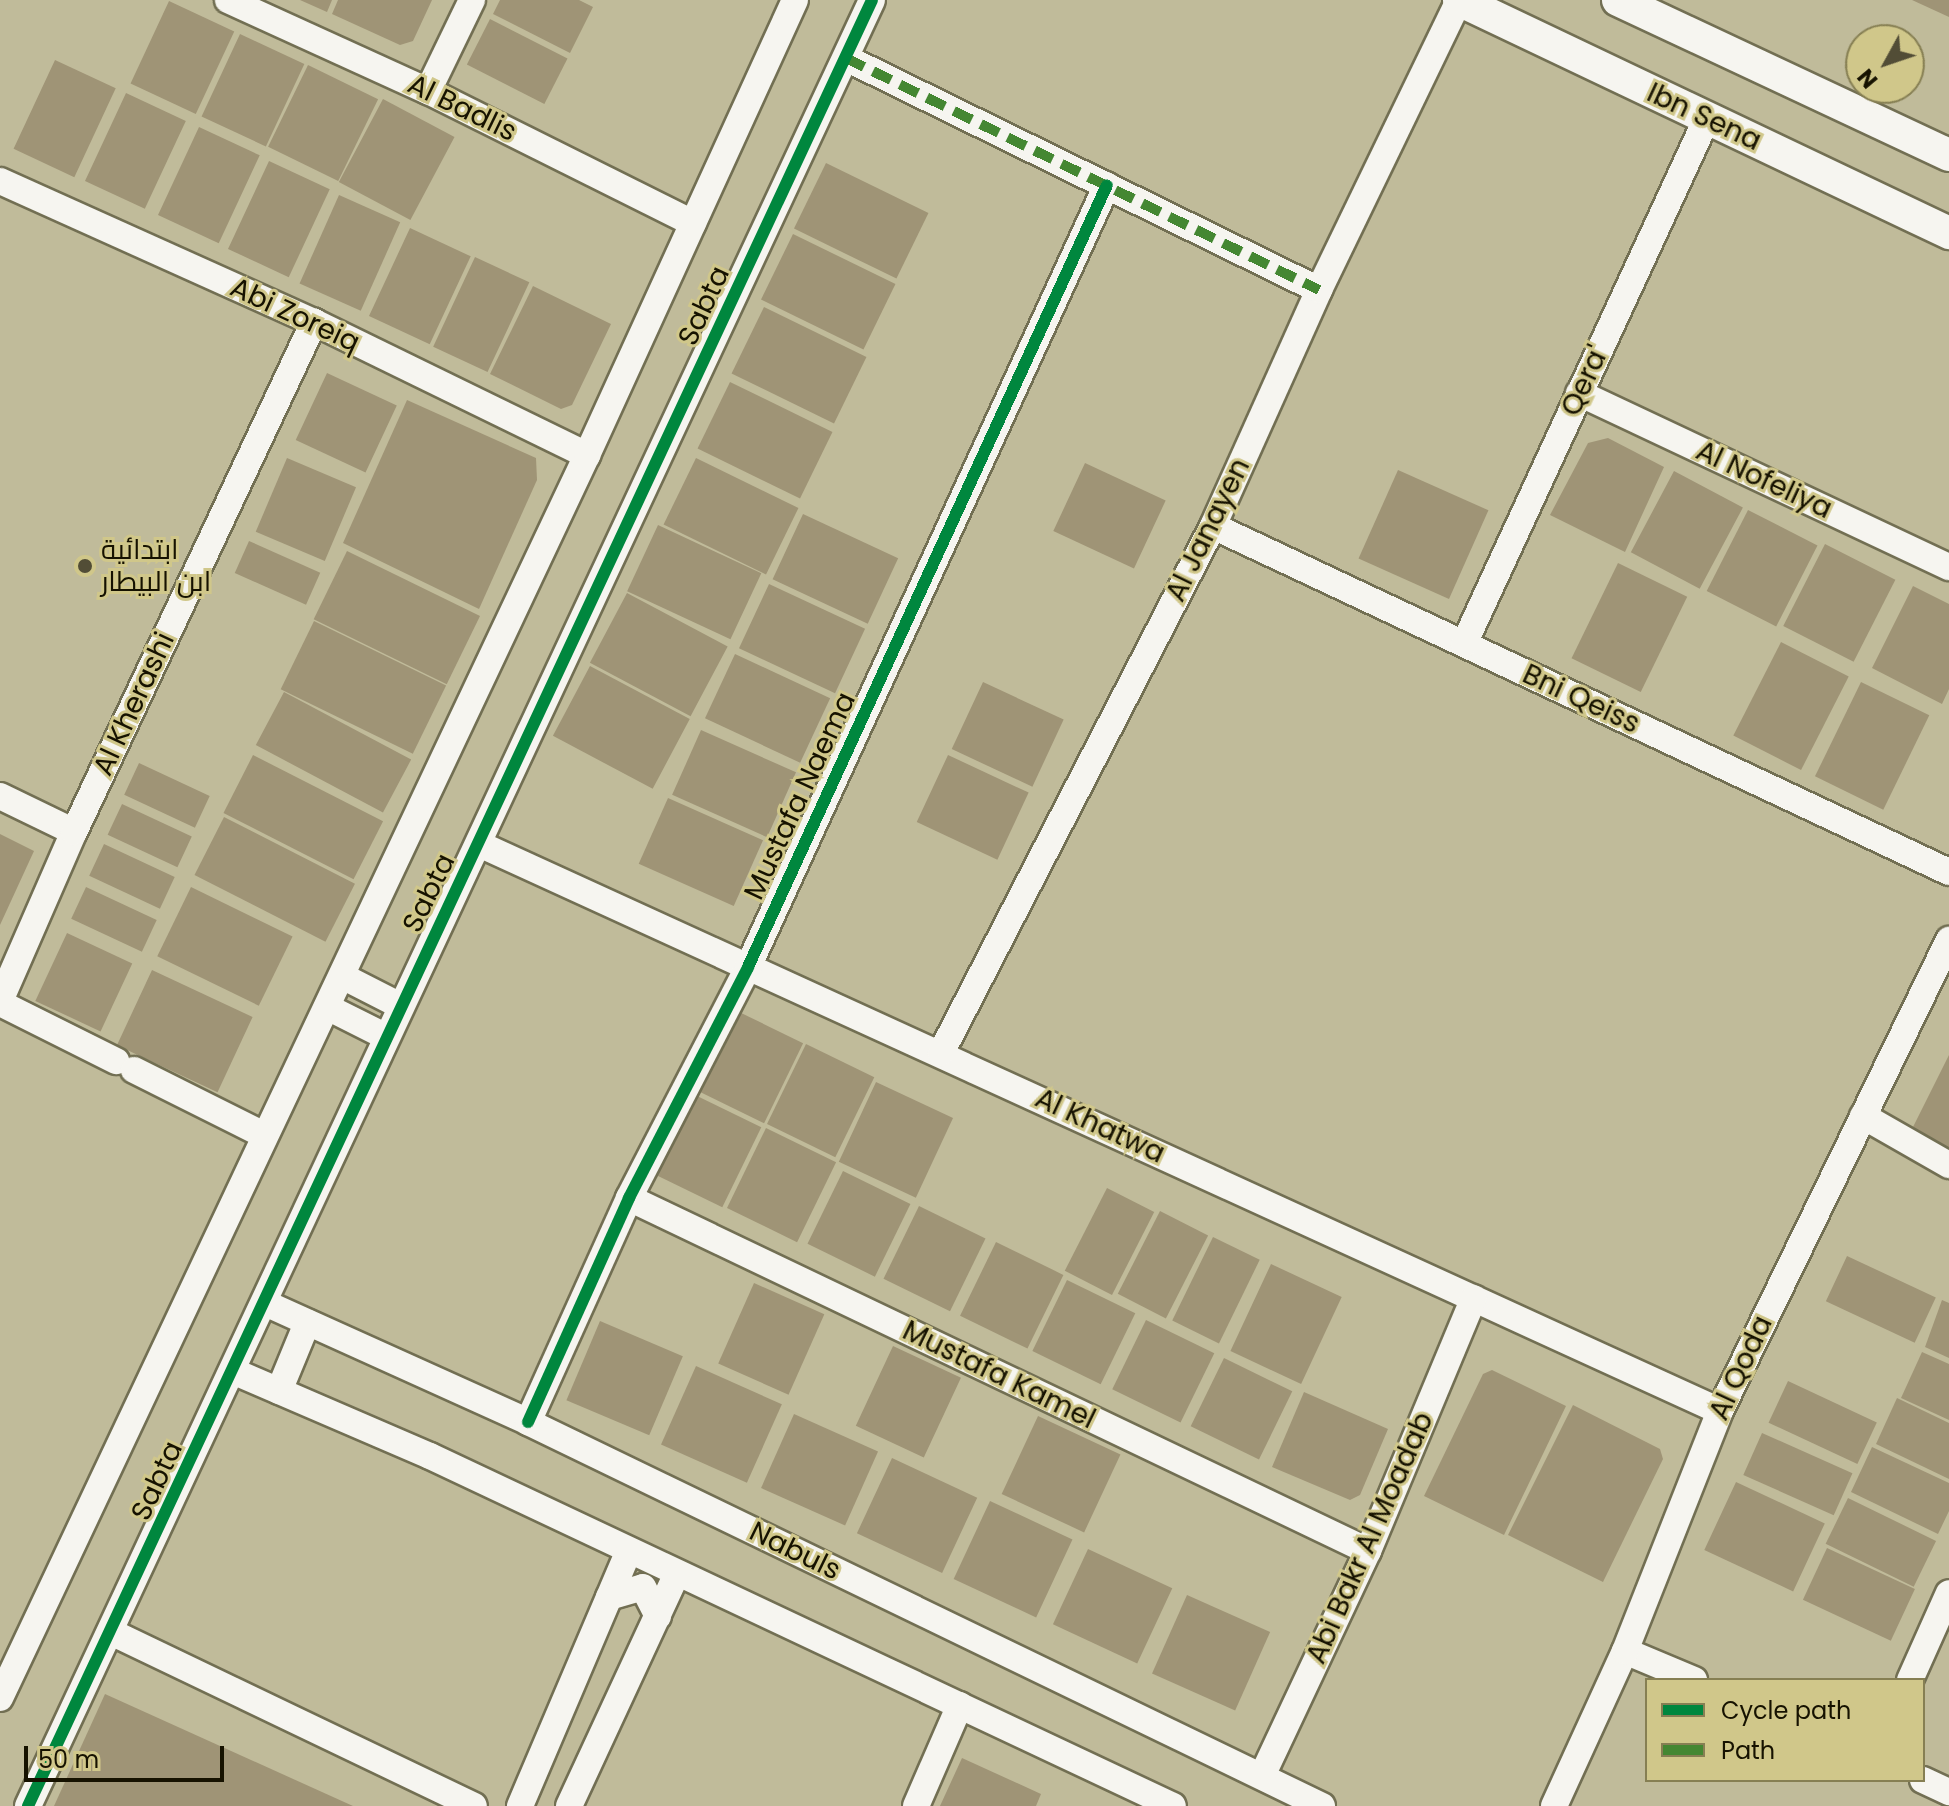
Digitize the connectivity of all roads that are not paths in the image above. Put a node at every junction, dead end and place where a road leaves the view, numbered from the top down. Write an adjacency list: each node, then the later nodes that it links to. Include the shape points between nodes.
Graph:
1 (228, 0): 8 (street, Al Badlis)
2 (472, 0): 8 (street)
3 (795, 0): 13 (street, Sabta)
4 (872, 0): 7 (street, Sabta)
5 (1459, 0): 9 (street, Ibn Sena); 15 (street, Al Janayen)
6 (1618, 0): 10 (street)
7 (846, 58): 12 (street); 24 (street, Sabta)
8 (428, 91): 13 (street, Al Badlis)
9 (1707, 118): 14 (street, Ibn Sena); 17 (street, Qera')
10 (1949, 155)
11 (0, 181): 16 (street, Abi Zoreiq)
12 (1107, 185): 15 (street); 27 (street, Mustafa Naema)
13 (693, 223): 18 (street, Sabta)
14 (1949, 233)
15 (1319, 290): 19 (street, Al Janayen)
16 (314, 322): 18 (street, Abi Zoreiq); 23 (street, Al Kherashi)
17 (1579, 393): 20 (street, Al Nofeliya); 21 (street, Qera')
18 (587, 455): 28 (street, Sabta)
19 (1213, 526): 21 (street, Bni Qeiss); 33 (street, Al Janayen)
20 (1949, 567)
21 (1464, 644): 25 (street, Bni Qeiss)
22 (0, 796): 23 (street)
23 (74, 832): 29 (street, Al Kherashi)
24 (479, 844): 27 (street, Al Khatwa); 30 (street, Sabta)
25 (1949, 872)
26 (1949, 940): 34 (street, Al Qoda)
27 (748, 967): 33 (street, Al Khatwa); 37 (street, Mustafa Naema)
28 (342, 976): 30 (street); 31 (street, Sabta)
29 (0, 1002): 35 (street)
30 (401, 1006): 32 (street, Sabta)
31 (327, 1007): 32 (street); 35 (street, Sabta)
32 (385, 1036): 39 (street, Sabta)
33 (941, 1053): 38 (street, Al Khatwa)
34 (1863, 1116): 36 (street); 43 (street, Al Qoda)
35 (264, 1135): 55 (street, Sabta)
36 (1949, 1165)
37 (629, 1198): 44 (street, Mustafa Naema); 46 (street, Mustafa Kamel)
38 (1474, 1298): 43 (street, Al Khatwa); 46 (street, Abi Bakr Al Moadab)
39 (265, 1303): 40 (street, Nabuls); 41 (street, Sabta)
40 (307, 1323): 42 (street); 44 (street, Nabuls)
41 (235, 1372): 42 (street); 51 (street, Sabta)
42 (279, 1391): 45 (street)
43 (1720, 1411): 52 (street, Al Qoda)
44 (528, 1422): 57 (street, Nabuls)
45 (629, 1551): 47 (street); 49 (street)
46 (1368, 1551): 57 (street, Abi Bakr Al Moadab)
47 (676, 1575): 50 (street); 56 (street)
48 (1949, 1593): 54 (street)
49 (609, 1597): 50 (street, via 643,1587); 62 (street)
50 (658, 1616): 63 (street)
51 (113, 1633): 60 (street, Sabta); 61 (street)
52 (1625, 1651): 53 (street); 67 (street, Al Qoda)
53 (1689, 1678)
54 (1911, 1678)
55 (0, 1698)
56 (960, 1705): 64 (street); 65 (street)
57 (1262, 1776): 66 (street, Nabuls)
58 (1925, 1781): 59 (street)
59 (1949, 1792)
60 (28, 1806)
61 (474, 1806)
62 (520, 1806)
63 (569, 1806)
64 (916, 1806)
65 (1173, 1806)
66 (1322, 1806)
67 (1554, 1806)

